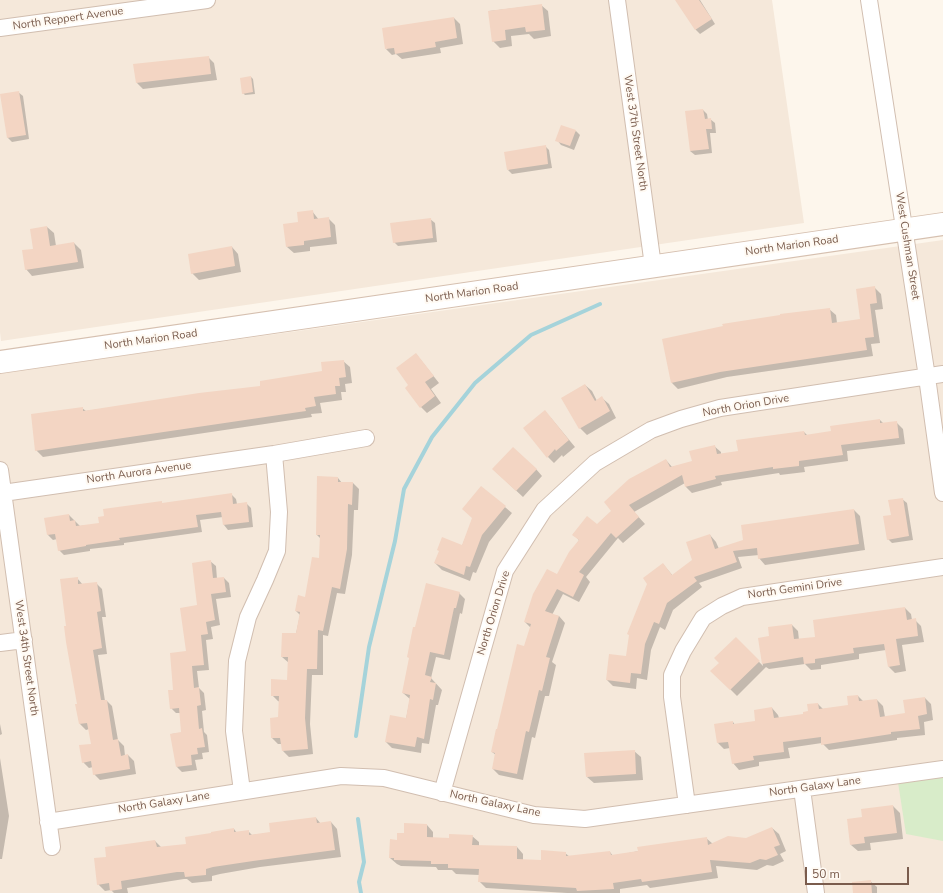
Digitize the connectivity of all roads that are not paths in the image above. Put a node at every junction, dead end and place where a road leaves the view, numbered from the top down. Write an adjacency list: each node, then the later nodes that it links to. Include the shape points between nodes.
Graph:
1 (207, 0): 4 (street, North Reppert Avenue)
2 (617, 0): 7 (street, West 37th Street North)
3 (869, 0): 6 (street, West Cushman Street)
4 (0, 28)
5 (943, 224): 6 (main road, North Marion Road)
6 (904, 229): 7 (main road, North Marion Road); 10 (street, West Cushman Street)
7 (653, 266): 8 (main road, North Marion Road)
8 (0, 362)
9 (943, 374): 10 (street, North Orion Drive)
10 (927, 377): 15 (street, West Cushman Street); 22 (street, North Orion Drive, via 720,408 651,430 595,463 544,510 505,571)
11 (366, 438): 12 (street, North Aurora Avenue)
12 (274, 454): 14 (street, North Aurora Avenue); 21 (street, via 279,512 277,551 248,617 237,661 234,731)
13 (0, 470): 14 (street, West 34th Street North)
14 (3, 493): 17 (street, West 34th Street North)
15 (943, 493)
16 (943, 568): 23 (street, North Gemini Drive, via 742,597 703,618 672,675 672,697)
17 (24, 640): 18 (street); 24 (street, West 34th Street North)
18 (0, 643)
19 (943, 769): 20 (street, North Galaxy Lane)
20 (802, 789): 23 (street, North Galaxy Lane); 26 (street)
21 (242, 791): 22 (street, North Galaxy Lane, via 342,776 384,778); 24 (street, North Galaxy Lane)
22 (442, 793): 23 (street, North Galaxy Lane, via 534,814 585,818)
23 (687, 805)
24 (48, 822): 25 (street, West 34th Street North)
25 (52, 847)
26 (816, 893)

